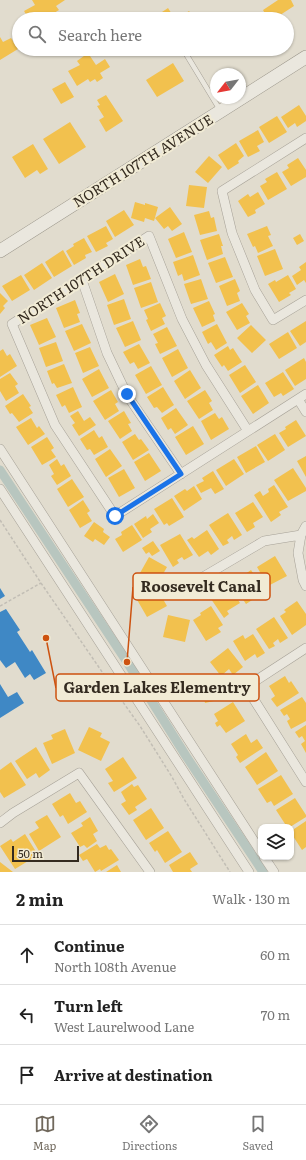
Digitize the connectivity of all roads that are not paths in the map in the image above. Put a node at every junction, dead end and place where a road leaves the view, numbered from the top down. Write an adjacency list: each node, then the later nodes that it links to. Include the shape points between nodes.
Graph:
1 (187, 56): 3 (lane)
2 (306, 57): 3 (main road, NORTH 107TH AVENUE)
3 (221, 111): 5 (main road, NORTH 107TH AVENUE)
4 (306, 138): 7 (street, via 222,191 232,233 255,290 273,320)
5 (0, 251)
6 (82, 280): 10 (street, NORTH 107TH DRIVE, via 149,236 186,325 206,365); 12 (street, via 108,353 127,394); 12 (street, NORTH 107TH DRIVE, via 12,324 55,425 115,516)
7 (306, 300)
8 (302, 396): 9 (street); 10 (street)
9 (306, 412)
10 (248, 431): 12 (street)
11 (0, 449): 21 (street)
12 (181, 474)
13 (0, 489): 24 (street)
14 (306, 526): 15 (street)
15 (301, 535): 16 (street, via 298,553); 17 (street, via 264,542)
16 (306, 586)
17 (182, 590)
18 (306, 648): 19 (street, via 246,687)
19 (306, 782)
20 (0, 823): 23 (street, via 79,773)
21 (258, 847)
22 (266, 860): 25 (street)
23 (150, 872)
24 (249, 872)
25 (274, 872)

